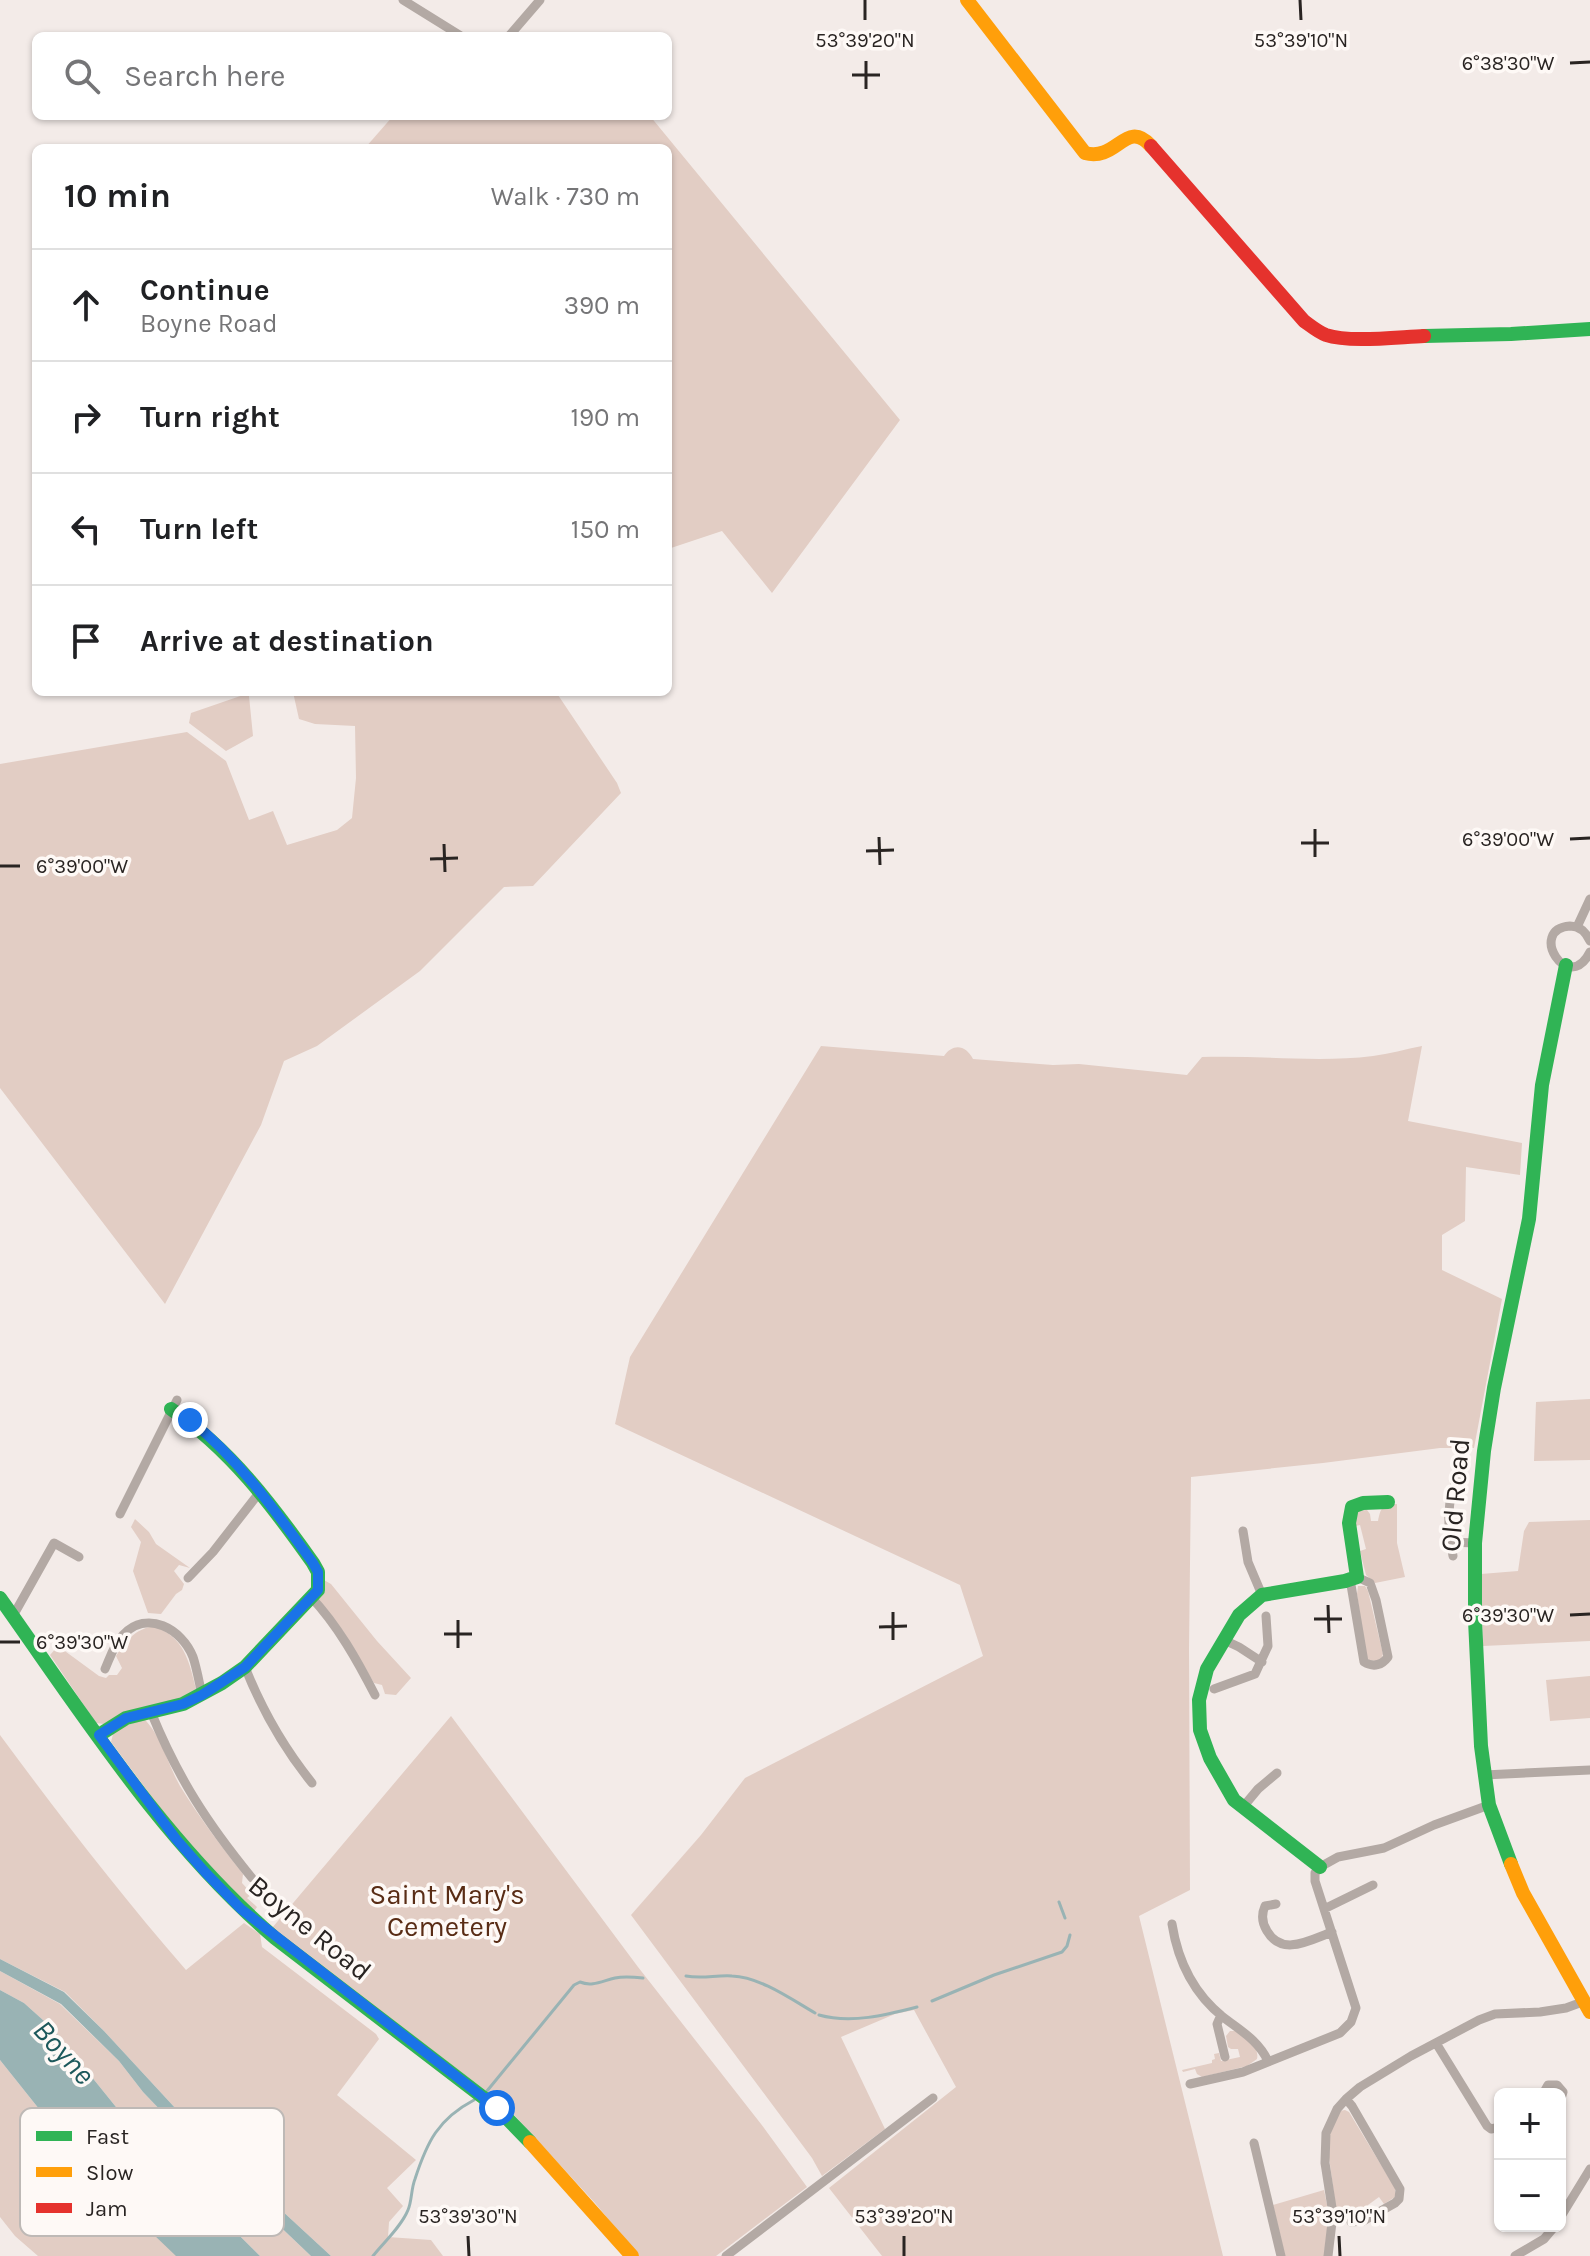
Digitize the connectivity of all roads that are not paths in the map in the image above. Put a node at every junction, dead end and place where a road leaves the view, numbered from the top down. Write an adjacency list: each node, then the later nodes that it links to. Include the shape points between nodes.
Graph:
1 (403, 0): 4 (street)
2 (540, 0): 5 (street)
3 (967, 0): 6 (street, via 1085,153 1105,155 1130,136 1144,138 1320,333 1343,338)
4 (455, 32)
5 (512, 32)
6 (1590, 329)
7 (1590, 899): 8 (street)
8 (1577, 927): 9 (street); 11 (street, via 1565,927 1552,939 1555,958)
9 (1590, 941)
10 (1590, 953): 11 (street, via 1583,962)
11 (1566, 965): 19 (street, Old Road, via 1542,1085 1529,1219 1484,1451)
12 (174, 1404): 14 (street); 16 (street)
13 (1459, 1475): 18 (street, via 1448,1516)
14 (259, 1493): 22 (street); 25 (street, via 318,1572 318,1590)
15 (1388, 1502): 23 (street, via 1352,1507)
16 (120, 1514)
17 (1243, 1531): 24 (street, via 1248,1562)
18 (1450, 1542): 19 (street); 20 (street)
19 (1475, 1543): 40 (street, Old Road)
20 (1453, 1556)
21 (79, 1557): 27 (street, via 54,1543)
22 (188, 1578)
23 (1354, 1578): 23 (street, via 1370,1583 1376,1600 1388,1657 1383,1663 1364,1662); 24 (street)
24 (1262, 1595): 29 (street, via 1239,1615)
25 (311, 1597): 31 (street); 35 (street)
26 (0, 1598): 27 (street, Boyne Road)
27 (13, 1616): 37 (street, Boyne Road)
28 (1266, 1616): 30 (street, via 1268,1646)
29 (1224, 1640): 30 (street); 43 (street, via 1207,1669 1199,1700 1200,1730 1210,1758)
30 (1262, 1662): 33 (street, via 1255,1674)
31 (245, 1667): 34 (street); 41 (street, via 277,1734)
32 (105, 1669): 34 (street, via 123,1635 141,1624 160,1623 192,1656)
33 (1214, 1689)
34 (202, 1695): 36 (street)
35 (375, 1695)
36 (151, 1712): 37 (street, via 126,1718); 45 (street, via 196,1804)
37 (99, 1735): 65 (street, Boyne Road, via 176,1839 241,1909 497,2108)
38 (1590, 1770): 40 (street)
39 (1277, 1773): 43 (street)
40 (1484, 1775): 42 (street, Old Road)
41 (312, 1783)
42 (1489, 1805): 44 (street, via 1384,1848 1338,1857); 51 (street, Old Road, via 1523,1893)
43 (1243, 1807): 44 (street)
44 (1320, 1867): 48 (street, via 1315,1881)
45 (252, 1878)
46 (1373, 1885): 48 (street)
47 (1276, 1904): 50 (street, via 1265,1906 1262,1915 1265,1928 1283,1946)
48 (1324, 1909): 50 (street)
49 (1172, 1924): 52 (street, via 1186,1974)
50 (1332, 1932): 55 (street, via 1356,2008 1351,2022 1340,2033)
51 (1587, 2006): 53 (street, via 1495,2014)
52 (1221, 2015): 54 (street, via 1217,2024); 55 (street, via 1255,2040)
53 (1436, 2043): 58 (street); 59 (street, via 1487,2126)
54 (1225, 2057)
55 (1268, 2061): 56 (street)
56 (1190, 2084)
57 (933, 2098): 66 (street)
58 (1346, 2099): 63 (street, via 1400,2189 1395,2203); 68 (street, via 1326,2133 1333,2214)
59 (1494, 2128)
60 (1254, 2143): 67 (street)
61 (1590, 2169): 62 (street)
62 (1566, 2208)
63 (1351, 2222)
64 (1550, 2232): 69 (street)
65 (632, 2256)
66 (726, 2256)
67 (1281, 2256)
68 (1328, 2256)
69 (1515, 2256)

